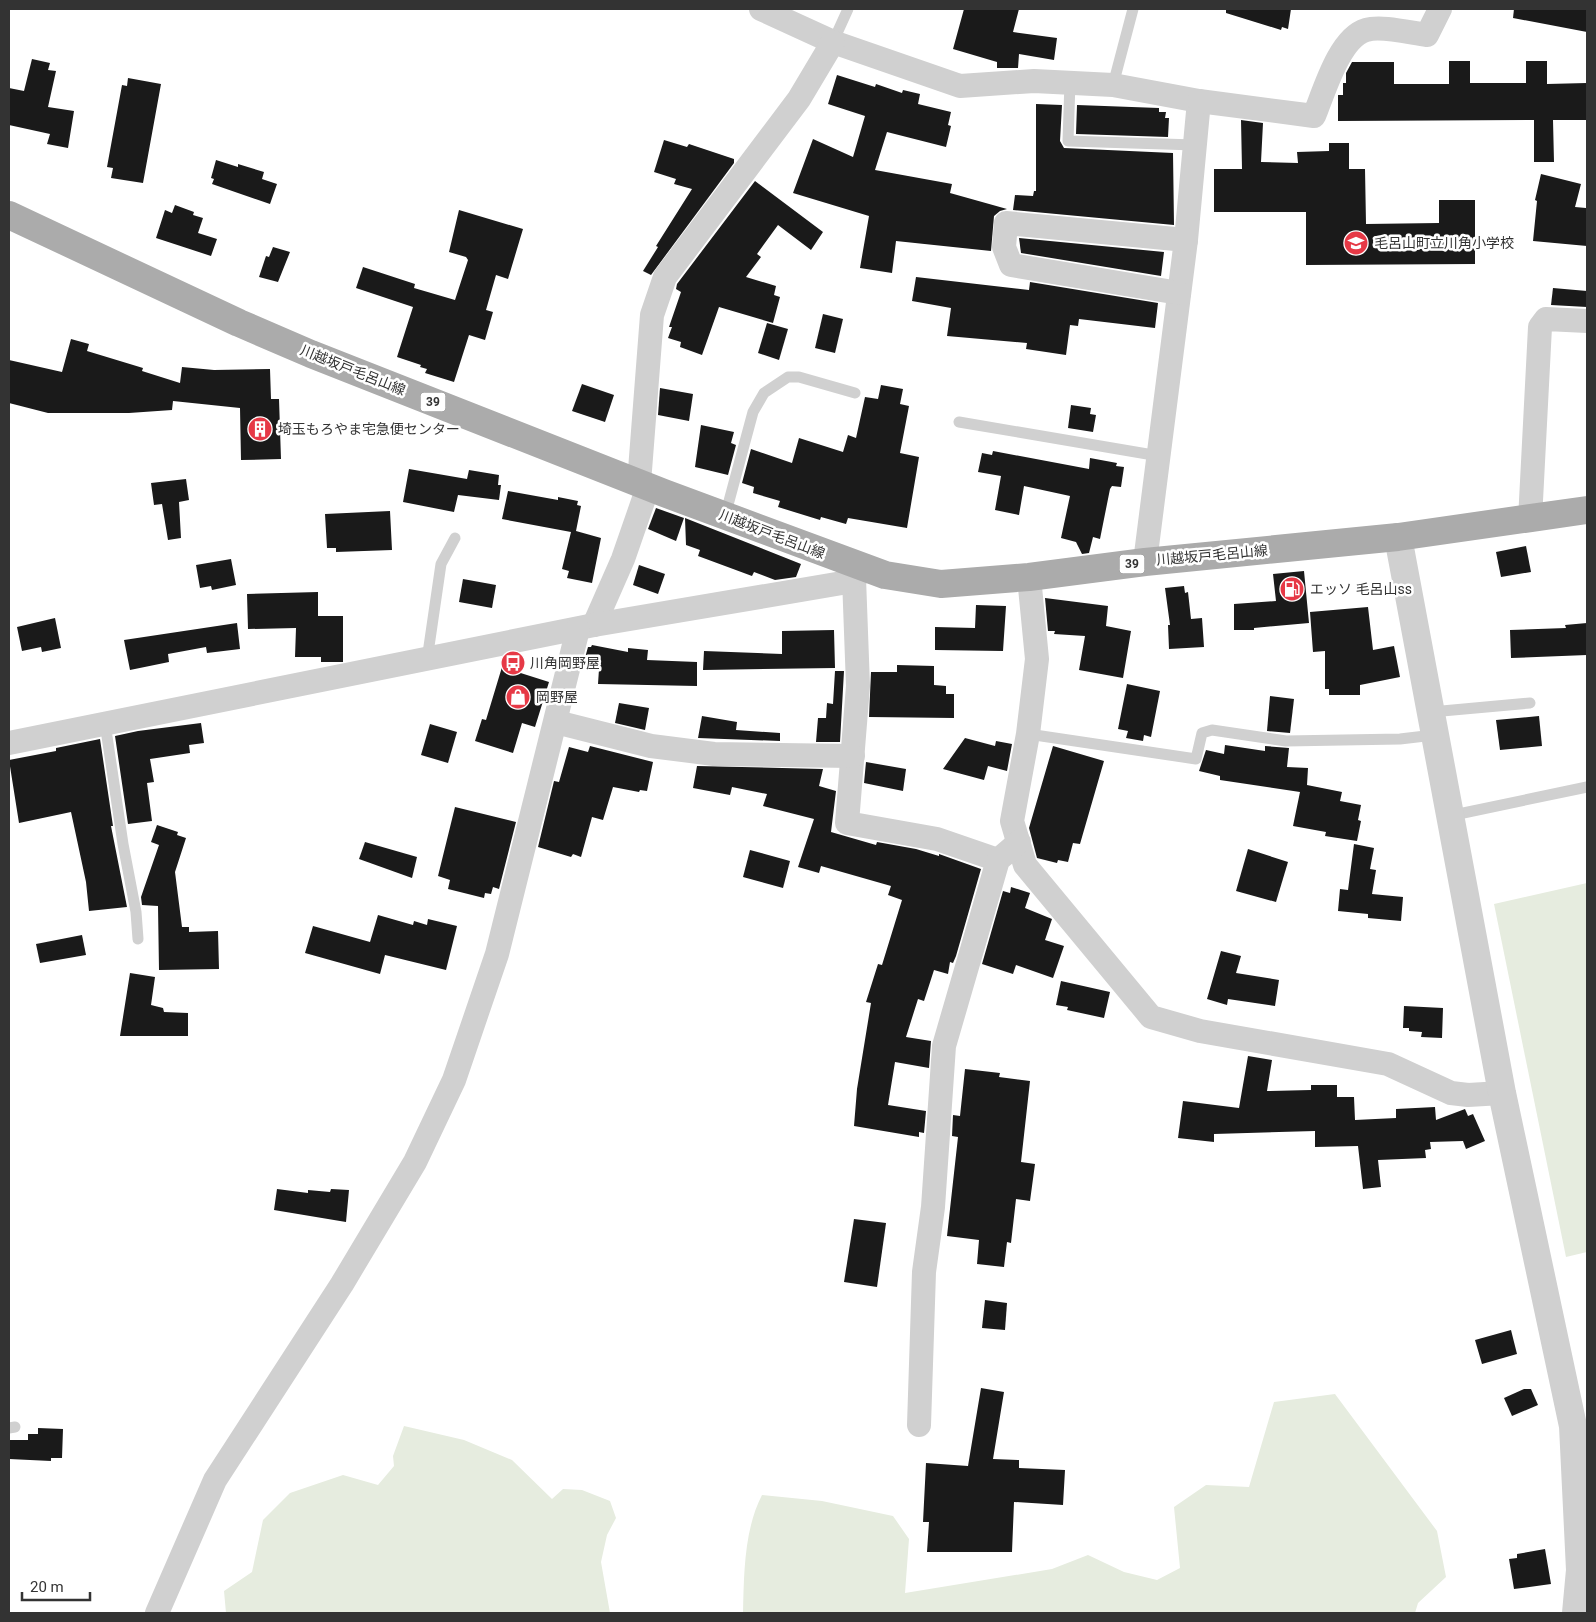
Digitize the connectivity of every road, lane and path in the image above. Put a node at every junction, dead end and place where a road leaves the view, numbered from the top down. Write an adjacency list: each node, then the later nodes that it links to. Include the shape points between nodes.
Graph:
1 (761, 9): 5 (street)
2 (848, 9): 5 (lane)
3 (1133, 9): 7 (lane)
4 (1440, 9): 8 (street, via 1427,35 1366,30 1346,44 1314,116)
5 (833, 42): 6 (street, via 960,86); 17 (street, via 799,99 665,277 652,315)
6 (1070, 82): 7 (street); 9 (lane, via 1068,140)
7 (1113, 85): 8 (street)
8 (1199, 101): 9 (street)
9 (1195, 146): 11 (street)
10 (9, 215): 17 (main road, 川越坂戸毛呂山線 / 39, via 248,327)
11 (1186, 240): 12 (street); 12 (street, via 1006,223 1004,246 1011,265)
12 (1179, 294): 16 (street)
13 (1587, 321): 20 (street, via 1546,319 1540,327)
14 (854, 393): 19 (lane, via 799,377 788,377 764,393 753,412)
15 (959, 422): 16 (lane)
16 (1159, 456): 23 (street)
17 (644, 485): 19 (main road, 川越坂戸毛呂山線 / 39); 26 (street, via 623,559)
18 (1587, 510): 20 (main road, 川越坂戸毛呂山線 / 39)
19 (725, 516): 24 (main road, 川越坂戸毛呂山線 / 39)
20 (1530, 520): 22 (main road, 川越坂戸毛呂山線 / 39)
21 (455, 538): 27 (lane, via 442,564)
22 (1398, 538): 23 (main road, 川越坂戸毛呂山線 / 39); 31 (street)
23 (1145, 562): 25 (main road, 川越坂戸毛呂山線 / 39)
24 (860, 574): 25 (main road, 川越坂戸毛呂山線 / 39, via 941,584); 26 (street, via 842,583); 34 (street)
25 (1029, 577): 32 (street, via 1037,659)
26 (586, 627): 27 (street); 29 (street)
27 (427, 660): 30 (street)
28 (1530, 703): 31 (lane)
29 (556, 722): 34 (street, via 651,746 714,754); 43 (street, via 497,954 454,1080 415,1162 352,1268 215,1480)
30 (106, 724): 33 (street); 39 (lane)
31 (1433, 724): 32 (lane, via 1400,739 1286,741 1212,730 1202,733 1196,759); 36 (street)
32 (1028, 734): 37 (street, via 1012,821)
33 (9, 743)
34 (853, 756): 38 (street, via 847,823 937,839)
35 (1587, 787): 36 (lane)
36 (1449, 816): 40 (street)
37 (1019, 842): 38 (street); 40 (street, via 1025,864 1151,1017 1200,1031 1388,1064 1451,1094)
38 (998, 860): 41 (street, via 944,1046 934,1206 924,1272)
39 (138, 939)
40 (1502, 1093): 42 (street)
41 (919, 1425)
42 (1580, 1425): 44 (street, via 1580,1561)
43 (157, 1613)
44 (1576, 1613)

